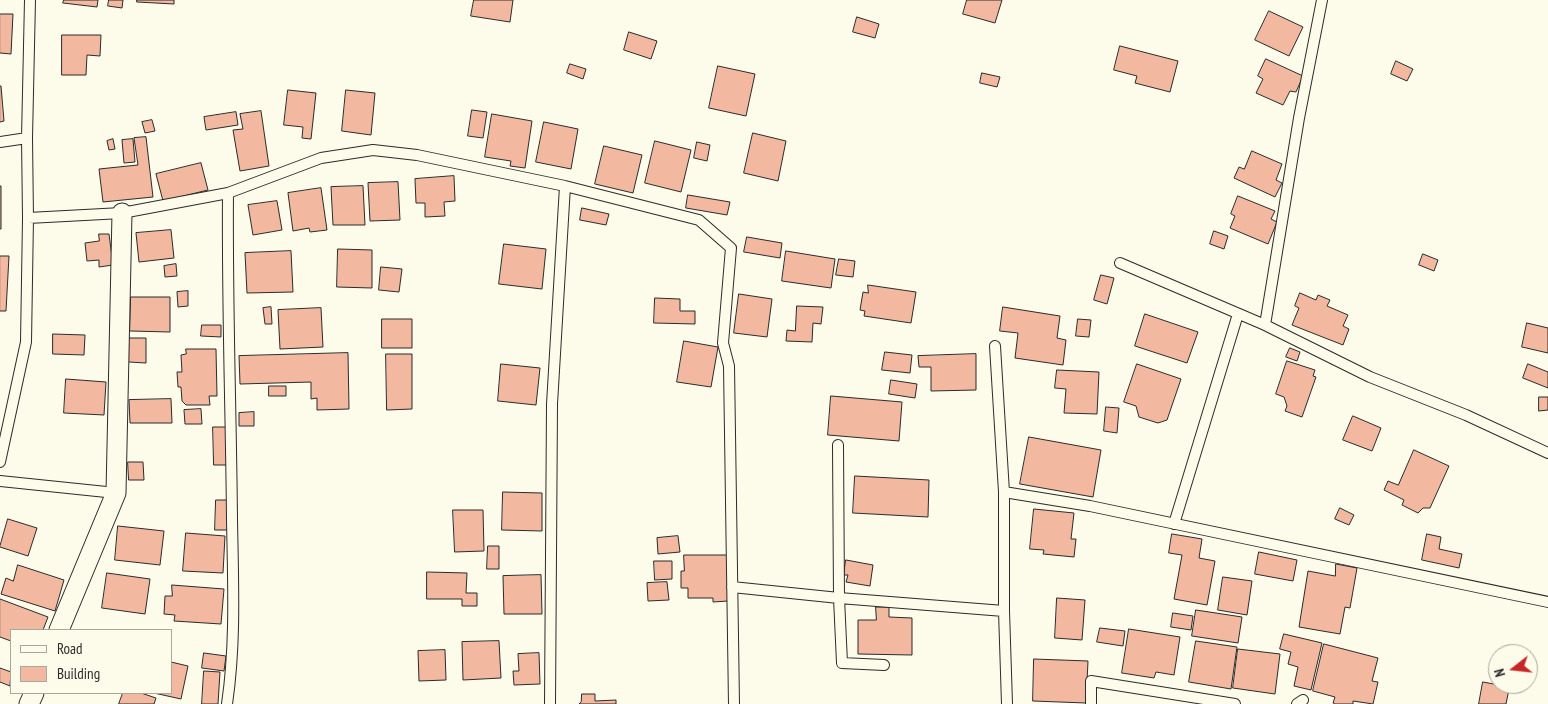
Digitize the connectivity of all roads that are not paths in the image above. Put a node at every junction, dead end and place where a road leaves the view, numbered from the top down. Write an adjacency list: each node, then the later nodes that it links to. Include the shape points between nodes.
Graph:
1 (30, 0): 3 (lane)
2 (1322, 0): 11 (lane)
3 (27, 138): 4 (lane); 8 (lane)
4 (0, 142)
5 (565, 186): 6 (lane, via 416,155 373,150 321,158); 20 (lane, via 699,220 731,248 723,343 729,366); 27 (lane, via 552,404)
6 (228, 193): 7 (lane); 26 (lane, via 233,627)
7 (122, 213): 8 (lane); 18 (street)
8 (28, 218): 15 (lane, via 26,342)
9 (1120, 263): 10 (lane)
10 (1238, 314): 11 (lane); 19 (lane)
11 (1265, 325): 14 (lane, via 1370,377 1466,415)
12 (995, 346): 17 (lane)
13 (838, 445): 21 (lane)
14 (1548, 453)
15 (0, 462)
16 (0, 481): 18 (lane)
17 (1004, 492): 19 (lane); 23 (lane)
18 (116, 493): 24 (street)
19 (1174, 524): 22 (lane)
20 (732, 587): 21 (lane); 28 (lane)
21 (839, 598): 23 (lane); 25 (lane, via 842,663)
22 (1548, 602)
23 (1004, 611): 29 (lane)
24 (59, 629)
25 (884, 666)
26 (227, 704)
27 (550, 704)
28 (734, 704)
29 (1007, 704)
30 (1091, 704): 31 (lane, via 1091,682)
31 (1235, 704)

